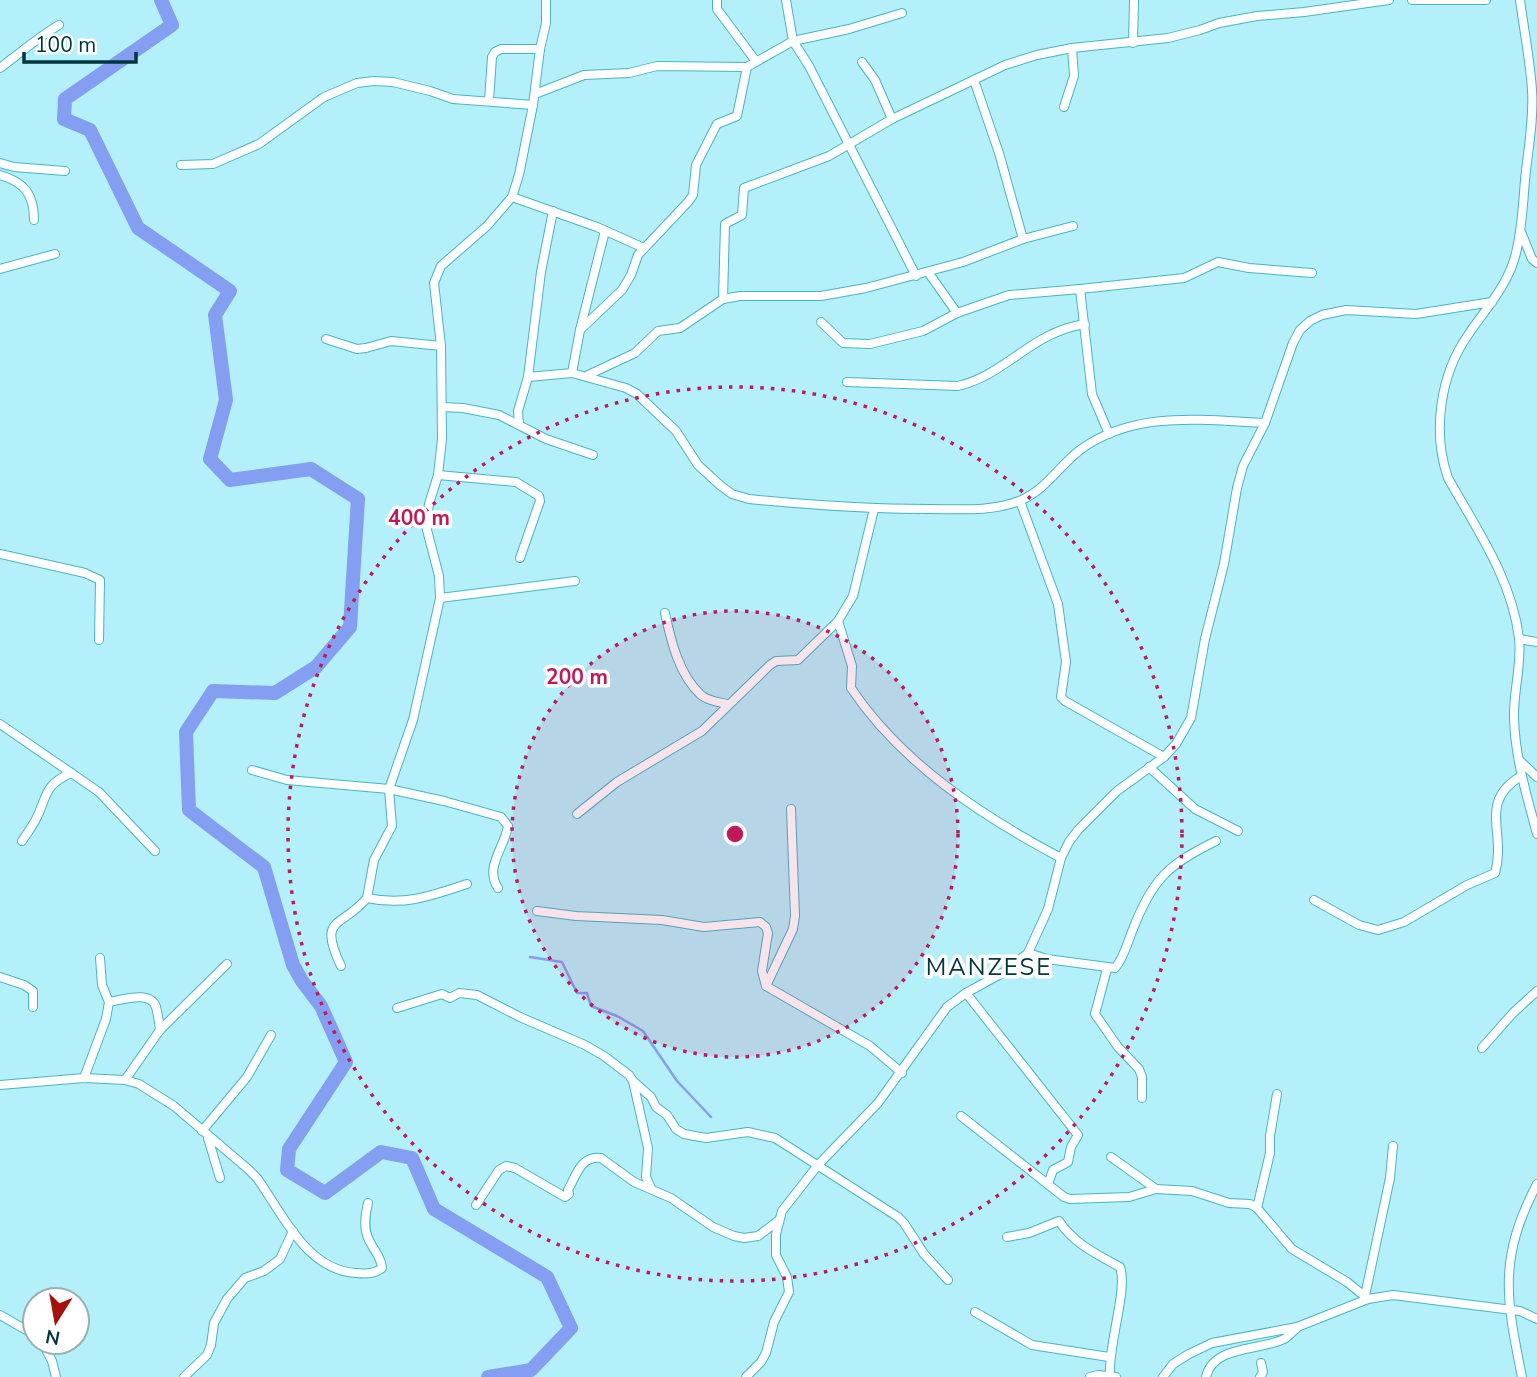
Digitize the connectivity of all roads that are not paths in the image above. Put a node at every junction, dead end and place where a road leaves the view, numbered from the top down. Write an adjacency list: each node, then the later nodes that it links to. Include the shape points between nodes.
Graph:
1 (546, 0): 14 (street)
2 (717, 0): 15 (street, via 717,9)
3 (786, 0): 11 (street)
4 (1134, 0): 12 (street)
5 (1389, 0): 12 (street, via 1238,19)
6 (1412, 0): 7 (street)
7 (1486, 0)
8 (1520, 0): 17 (street)
9 (902, 13): 11 (street)
10 (59, 25): 19 (street)
11 (793, 41): 15 (street); 26 (street)
12 (1132, 43): 13 (street)
13 (1072, 48): 20 (street, via 1005,65); 24 (street, via 1073,76)
14 (540, 49): 21 (street); 22 (street, via 495,52)
15 (755, 60): 18 (street)
16 (862, 62): 25 (street)
17 (1533, 65): 35 (street)
18 (747, 67): 21 (street, via 657,66 629,73 584,75); 38 (street, via 737,116 717,124 696,165 693,195)
19 (0, 68)
20 (974, 80): 25 (street); 37 (street)
21 (535, 94): 23 (street)
22 (489, 100): 23 (street); 28 (street, via 453,99 393,82 357,83 324,97 259,144 213,164)
23 (533, 105): 31 (street)
24 (1064, 107)
25 (892, 119): 26 (street)
26 (848, 146): 44 (street); 46 (street, via 744,188 743,215 725,224)
27 (0, 163): 29 (street)
28 (181, 165)
29 (65, 171)
30 (0, 175): 33 (street, via 16,181 33,199)
31 (512, 197): 32 (street); 53 (street, via 437,273 434,283)
32 (553, 211): 36 (street); 56 (street)
33 (34, 220)
34 (1073, 226): 37 (street)
35 (1520, 230): 40 (street); 47 (street, via 1510,271)
36 (605, 231): 38 (street); 51 (street)
37 (1023, 239): 42 (street)
38 (644, 248): 51 (street, via 622,290)
39 (55, 254): 41 (street)
40 (1537, 263)
41 (0, 269)
42 (928, 272): 44 (street); 48 (street)
43 (1312, 273): 45 (street, via 1218,262 1184,278)
44 (916, 276): 46 (street, via 821,296)
45 (1080, 289): 48 (street, via 1009,295); 50 (street)
46 (723, 299): 55 (street, via 680,328 658,331 635,353)
47 (1492, 302): 59 (street, via 1416,314 1346,310 1310,321 1293,343); 72 (street, via 1450,370 1441,405 1440,449 1448,478 1499,570)
48 (957, 313): 49 (street, via 922,331 862,345 843,343)
49 (821, 322)
50 (1085, 324): 57 (street, via 1043,338 973,383); 61 (street, via 1092,394)
51 (580, 330): 54 (street)
52 (326, 339): 53 (street, via 357,349 391,341)
53 (441, 346): 58 (street)
54 (572, 373): 55 (street); 56 (street)
55 (588, 375): 65 (street, via 637,394 676,431 698,465 732,494)
56 (528, 377): 60 (street)
57 (847, 382)
58 (442, 407): 60 (street, via 483,411); 63 (street)
59 (1265, 423): 61 (street, via 1144,422); 77 (street, via 1237,488 1191,718)
60 (519, 424): 62 (street)
61 (1109, 434): 64 (street, via 1079,451 1039,490)
62 (593, 455)
63 (438, 475): 67 (street, via 516,482 539,496); 69 (street, via 426,526)
64 (1020, 501): 65 (street, via 971,509); 77 (street, via 1058,604 1066,662 1061,697)
65 (874, 509): 71 (street, via 853,596)
66 (0, 554): 73 (street, via 100,580)
67 (520, 558)
68 (575, 581): 69 (street)
69 (440, 598): 84 (street, via 413,720)
70 (665, 613): 75 (street, via 676,654 701,695)
71 (838, 621): 75 (street, via 798,660 776,661); 92 (street, via 852,666 851,688 904,752 956,793)
72 (1519, 639): 74 (street); 78 (street, via 1514,718)
73 (99, 640)
74 (1537, 642)
75 (727, 705): 86 (street, via 702,731 617,782)
76 (0, 724): 81 (street)
77 (1164, 757): 79 (street)
78 (1519, 760): 82 (street); 83 (street)
79 (1149, 767): 87 (street, via 1195,809); 92 (street, via 1078,830)
80 (252, 770): 84 (street, via 311,784)
81 (71, 774): 89 (street, via 46,790); 91 (street, via 99,792)
82 (1521, 776): 88 (street); 96 (street, via 1504,787 1495,807 1499,839 1495,873 1405,922 1378,930 1359,925)
83 (1537, 777)
84 (389, 789): 94 (street, via 506,821 507,835 493,873); 95 (street, via 392,826 374,860)
85 (791, 809): 104 (street, via 795,916)
86 (577, 814)
87 (1238, 831)
88 (1537, 834)
89 (22, 841)
90 (1216, 841): 102 (street, via 1183,858 1159,878 1118,965)
91 (155, 851)
92 (1061, 858): 98 (street, via 1048,909)
93 (467, 884): 95 (street, via 398,902)
94 (498, 888)
95 (367, 898): 101 (street, via 333,927 331,942)
96 (1314, 900)
97 (537, 911): 104 (street, via 704,927 760,922 768,933 762,971)
98 (1027, 953): 102 (street); 106 (street, via 1006,971)
99 (100, 958): 107 (street)
100 (227, 964): 110 (street)
101 (341, 966)
102 (1107, 969): 119 (street, via 1095,1014 1139,1069)
103 (0, 976): 108 (street, via 33,991)
104 (766, 986): 113 (street, via 870,1046)
105 (1537, 991): 112 (street)
106 (966, 993): 113 (street, via 947,1007); 126 (street, via 1078,1135 1068,1162 1053,1170)
107 (109, 1002): 110 (street, via 151,999); 114 (street)
108 (33, 1007)
109 (397, 1008): 116 (street, via 442,994 450,998 459,993 477,995 585,1045)
110 (160, 1030): 115 (street)
111 (271, 1035): 121 (street)
112 (1482, 1048)
113 (902, 1073): 124 (street)
114 (85, 1078): 115 (street); 117 (street)
115 (125, 1080): 121 (street, via 157,1094)
116 (632, 1081): 124 (street, via 684,1134 706,1138 763,1134); 129 (street, via 648,1148 646,1182)
117 (0, 1085)
118 (1277, 1094): 132 (street)
119 (1142, 1098)
120 (961, 1116): 126 (street)
121 (205, 1134): 125 (street); 134 (street, via 257,1178)
122 (1393, 1146): 137 (street)
123 (1111, 1157): 128 (street)
124 (818, 1165): 133 (street); 136 (street, via 898,1217)
125 (219, 1178)
126 (1048, 1184): 128 (street, via 1070,1199 1129,1197)
127 (1537, 1184): 138 (street, via 1521,1215 1513,1245 1507,1282)
128 (1156, 1189): 132 (street, via 1192,1191)
129 (653, 1191): 131 (street, via 596,1157 583,1162 565,1197 506,1166); 133 (street, via 734,1236 758,1236)
130 (368, 1203): 134 (street, via 366,1232 380,1258 379,1271 353,1273 331,1267 317,1259)
131 (476, 1205)
132 (1257, 1208): 137 (street, via 1292,1249)
133 (778, 1221): 150 (street, via 776,1255 789,1292 761,1362)
134 (293, 1231): 149 (street, via 280,1259 264,1272 245,1278 227,1299 214,1323 207,1354)
135 (1007, 1237): 145 (street, via 1059,1222 1090,1251 1120,1267)
136 (948, 1280)
137 (1367, 1298): 138 (street, via 1393,1295); 143 (street)
138 (1509, 1310): 141 (street); 155 (street)
139 (975, 1312): 145 (street, via 1032,1345)
140 (0, 1315): 142 (street)
141 (1537, 1319)
142 (21, 1327)
143 (1297, 1327): 152 (street, via 1212,1343 1173,1364); 153 (street, via 1284,1339 1216,1360)
144 (50, 1356): 148 (street)
145 (1109, 1357): 147 (street)
146 (1261, 1363): 154 (street)
147 (1113, 1376): 151 (street)
148 (56, 1377)
149 (184, 1377)
150 (746, 1377)
151 (1090, 1377)
152 (1163, 1377)
153 (1206, 1377)
154 (1260, 1377)
155 (1522, 1377)

